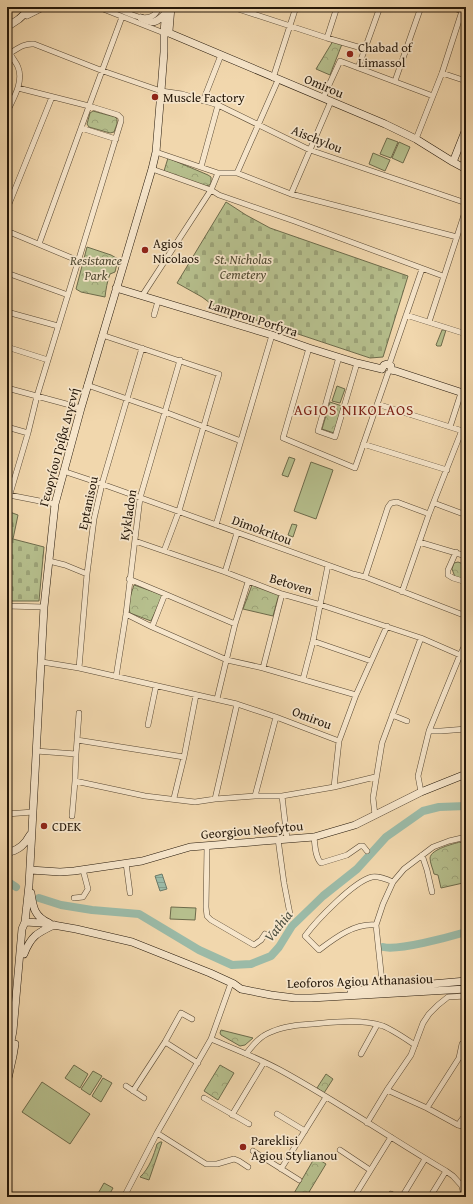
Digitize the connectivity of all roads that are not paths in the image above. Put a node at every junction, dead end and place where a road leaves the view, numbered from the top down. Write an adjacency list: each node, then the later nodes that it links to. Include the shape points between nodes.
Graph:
1 (32, 7): 19 (main road)
2 (43, 7): 19 (main road)
3 (98, 7): 17 (street)
4 (114, 7): 18 (street)
5 (159, 7): 18 (street, via 150,18)
6 (171, 7): 22 (main road, Γεωργίου Γρίβα Διγενή)
7 (232, 7): 16 (street)
8 (255, 7): 16 (street)
9 (296, 7): 21 (street)
10 (337, 7): 23 (street)
11 (380, 7): 24 (street)
12 (421, 7): 31 (street)
13 (453, 7): 14 (main road)
14 (464, 9): 29 (street)
15 (166, 10): 18 (main road, via 159,20 154,22); 22 (main road, Γεωργίου Γρίβα Διγενή)
16 (253, 13): 21 (street)
17 (122, 17): 22 (street); 28 (street)
18 (142, 18)
19 (19, 19): 20 (main road)
20 (7, 27)
21 (290, 27): 23 (street); 30 (street)
22 (166, 33): 26 (main road, Omirou); 34 (main road, Γεωργίου Γρίβα Διγενή)
23 (327, 38): 24 (street)
24 (365, 49): 27 (street)
25 (8, 54): 28 (street, Aischylou, via 22,45 34,44); 33 (street, via 18,68)
26 (221, 55): 30 (main road, Omirou); 38 (street)
27 (358, 68): 31 (street); 37 (street, via 340,61)
28 (102, 71): 34 (street, Aischylou); 41 (street)
29 (442, 73): 32 (street); 35 (street)
30 (276, 79): 37 (main road, Omirou); 43 (street)
31 (395, 81): 35 (street)
32 (466, 81)
33 (18, 88): 36 (street); 42 (street)
34 (161, 91): 38 (street, Aischylou); 49 (main road, Γεωργίου Γρίβα Διγενή)
35 (433, 96): 47 (street)
36 (52, 97): 41 (street); 59 (street)
37 (323, 98): 39 (main road, Omirou)
38 (203, 101): 40 (street, Aischylou)
39 (331, 101): 47 (main road, Omirou); 48 (street)
40 (218, 105): 43 (street, Aischylou); 51 (street)
41 (88, 106): 44 (street); 46 (street, via 121,118)
42 (7, 112)
43 (258, 125): 48 (street, Aischylou); 55 (street)
44 (80, 128): 46 (street); 63 (street)
45 (466, 129): 50 (main road)
46 (116, 139): 64 (street)
47 (416, 139): 50 (main road, Omirou)
48 (310, 150): 57 (street); 58 (street, Aischylou)
49 (156, 152): 51 (street); 52 (main road, Γεωργίου Γρίβα Διγενή)
50 (454, 162): 53 (main road, Omirou)
51 (201, 167): 54 (street)
52 (152, 169): 56 (street); 68 (main road, Γεωργίου Γρίβα Διγενή)
53 (466, 169)
54 (218, 173): 55 (street); 56 (street)
55 (236, 173): 57 (street)
56 (211, 190): 65 (street); 70 (street)
57 (291, 194): 62 (street)
58 (466, 202)
59 (7, 209)
60 (466, 209): 62 (street)
61 (7, 231): 63 (street)
62 (457, 237): 67 (street)
63 (39, 244): 64 (street)
64 (79, 260): 69 (street)
65 (422, 269): 67 (street); 74 (street)
66 (7, 273): 69 (street)
67 (443, 276): 75 (street)
68 (116, 288): 70 (main road, Lamprou Porfyra); 78 (main road, Γεωργίου Γρίβα Διγενή)
69 (68, 295): 76 (street)
70 (142, 296): 71 (main road, Lamprou Porfyra)
71 (158, 301): 73 (street); 79 (main road, Lamprou Porfyra)
72 (7, 312): 76 (street)
73 (154, 315)
74 (406, 315): 75 (street); 87 (street)
75 (429, 322): 77 (street)
76 (58, 326): 84 (street)
77 (466, 334)
78 (102, 335): 81 (street); 88 (main road, Γεωργίου Γρίβα Διγενή)
79 (272, 335): 82 (main road, Lamprou Porfyra); 101 (street)
80 (7, 347): 84 (street)
81 (142, 348): 85 (street); 92 (street, Eptanisou)
82 (309, 348): 83 (main road, Lamprou Porfyra); 102 (street, via 283,438 355,468)
83 (339, 357): 86 (main road, Lamprou Porfyra); 86 (street, via 318,431 335,437)
84 (48, 360): 91 (street)
85 (180, 360): 95 (street, Kykladon); 97 (street, via 219,374)
86 (358, 363): 87 (main road, Lamprou Porfyra)
87 (389, 370): 90 (main road, Lamprou Porfyra); 93 (street)
88 (87, 385): 92 (street); 94 (main road, Γεωργίου Γρίβα Διγενή)
89 (7, 388): 91 (street)
90 (463, 394): 98 (street)
91 (37, 396): 94 (street); 100 (street)
92 (127, 399): 95 (street); 105 (street, Eptanisou)
93 (377, 404): 98 (street); 102 (street)
94 (81, 408): 104 (main road, Γεωργίου Γρίβα Διγενή)
95 (165, 412): 97 (street); 107 (street, Kykladon)
96 (7, 427): 100 (street)
97 (203, 427): 101 (street); 111 (street)
98 (450, 427): 99 (street)
99 (464, 431): 103 (street)
100 (28, 433): 106 (street)
101 (241, 441): 114 (street)
102 (363, 444): 103 (street)
103 (447, 470): 108 (street)
104 (63, 472): 105 (street, Dimokritou); 110 (main road, Γεωργίου Γρίβα Διγενή)
105 (102, 484): 107 (street, Dimokritou); 124 (street, Eptanisou, via 94,519)
106 (9, 495): 109 (street); 110 (street)
107 (140, 498): 111 (street, Dimokritou); 116 (street, Kykladon)
108 (434, 503): 112 (street); 113 (street)
109 (7, 504)
110 (54, 504): 121 (main road, Γεωργίου Γρίβα Διγενή)
111 (179, 511): 114 (street, Dimokritou); 118 (street)
112 (429, 514): 117 (street); 125 (street, via 397,502 391,503)
113 (466, 515)
114 (216, 525): 115 (street, Dimokritou)
115 (237, 533): 122 (street, Dimokritou); 123 (street)
116 (135, 541): 118 (street, Betoven); 126 (street, Kykladon)
117 (419, 542): 119 (street); 129 (street)
118 (164, 551): 123 (street, Betoven)
119 (456, 552): 120 (street); 128 (street, via 448,575)
120 (466, 556)
121 (50, 561): 124 (street); 134 (main road, Γεωργίου Γρίβα Διγενή)
122 (328, 565): 125 (street, Dimokritou); 132 (street)
123 (225, 572): 127 (street, Betoven)
124 (87, 574): 147 (street, Eptanisou)
125 (365, 577): 129 (street, Dimokritou)
126 (129, 579): 130 (street); 135 (street, Kykladon)
127 (248, 582): 131 (street, Betoven); 137 (street)
128 (466, 582)
129 (402, 592): 136 (street, Dimokritou)
130 (166, 594): 137 (street); 139 (street)
131 (282, 594): 132 (street, Betoven); 148 (street)
132 (321, 605): 138 (street, Betoven); 141 (street)
133 (7, 606): 134 (street)
134 (44, 607): 146 (main road, Γεωργίου Γρίβα Διγενή)
135 (126, 614): 139 (street); 149 (street, Kykladon)
136 (466, 616)
137 (235, 624): 144 (street)
138 (387, 626): 140 (street, Betoven); 145 (street)
139 (152, 627): 144 (street)
140 (421, 638): 143 (street, Betoven); 157 (street)
141 (313, 641): 145 (street); 150 (street)
142 (466, 643): 143 (street)
143 (460, 655): 162 (street)
144 (226, 660): 148 (street); 154 (street)
145 (371, 661): 153 (street)
146 (42, 662): 147 (street, Omirou); 165 (main road, Γεωργίου Γρίβα Διγενή)
147 (79, 668): 149 (street, Omirou)
148 (263, 668): 150 (street)
149 (116, 677): 151 (street, Omirou)
150 (303, 679): 153 (street)
151 (156, 686): 152 (street, Omirou); 160 (street)
152 (196, 695): 154 (street, Omirou); 167 (street)
153 (356, 695): 164 (street)
154 (217, 699): 155 (street, Omirou)
155 (237, 704): 158 (street, Omirou); 176 (street)
156 (79, 713): 163 (street)
157 (392, 715): 159 (street); 169 (street, via 382,743)
158 (276, 717): 164 (street, Omirou); 173 (street)
159 (407, 721)
160 (148, 725)
161 (466, 729): 162 (street)
162 (429, 731): 172 (street, via 418,776)
163 (77, 740): 166 (street); 167 (street)
164 (339, 741): 171 (street)
165 (36, 751): 166 (street); 177 (main road, Γεωργίου Γρίβα Διγενή)
166 (76, 754): 170 (street)
167 (184, 756): 175 (street)
168 (466, 774): 172 (main road, Georgiou Neofytou)
169 (375, 777): 171 (street); 179 (street, via 373,798)
170 (75, 781): 175 (street, via 145,796); 180 (street)
171 (334, 787): 174 (street)
172 (421, 792): 179 (main road, Georgiou Neofytou)
173 (255, 796): 174 (street); 176 (street)
174 (282, 796): 185 (street)
175 (174, 798): 176 (street, via 194,802)
176 (215, 799)
177 (33, 812): 178 (street); 181 (main road, Γεωργίου Γρίβα Διγενή)
178 (7, 814)
179 (376, 815): 182 (main road, Georgiou Neofytou)
180 (72, 816)
181 (31, 832): 189 (main road, via 20,848); 191 (main road, Γεωργίου Γρίβα Διγενή)
182 (314, 837): 185 (main road, Georgiou Neofytou); 188 (street, via 321,863 347,855 360,846)
183 (466, 837): 186 (street); 190 (street, via 433,847)
184 (278, 839): 185 (main road, Georgiou Neofytou); 187 (main road, Georgiou Neofytou); 200 (street)
185 (287, 839)
186 (466, 841)
187 (207, 847): 192 (main road, Georgiou Neofytou, via 190,847); 204 (street, via 207,916 254,945)
188 (367, 851)
189 (8, 852): 191 (main road, via 23,853)
190 (422, 855): 195 (street, via 404,869); 197 (street)
191 (30, 857): 193 (main road, Γεωργίου Γρίβα Διγενή)
192 (126, 863): 194 (main road, Georgiou Neofytou); 198 (street)
193 (30, 870): 194 (main road, Georgiou Neofytou); 196 (main road, Γεωργίου Γρίβα Διγενή)
194 (83, 870): 199 (street, via 88,889 83,896)
195 (393, 882): 203 (street); 203 (street, via 379,877 364,880 336,902 313,924 305,936 319,950 352,929 367,924)
196 (29, 885): 201 (main road); 202 (main road, via 35,912 46,922)
197 (432, 892)
198 (130, 893)
199 (74, 898)
200 (290, 914)
201 (25, 922): 202 (main road, Leoforos Agiou Athanasiou); 205 (main road); 207 (main road, via 22,929)
202 (54, 925): 205 (main road, via 37,932 28,943); 209 (main road, Leoforos Agiou Athanasiou, via 132,942)
203 (376, 925): 212 (street)
204 (265, 934)
205 (24, 954): 207 (main road)
206 (8, 970): 207 (street); 210 (street)
207 (20, 970): 222 (main road); 225 (main road, via 13,1056)
208 (466, 981): 212 (main road, Leoforos Agiou Athanasiou)
209 (232, 983): 212 (main road, Leoforos Agiou Athanasiou, via 295,993); 216 (street)
210 (7, 988)
211 (466, 989): 212 (main road, Leoforos Agiou Athanasiou)
212 (383, 991)
213 (466, 996): 219 (street, via 448,997 438,1005 429,1014)
214 (192, 1019): 217 (street, via 181,1013)
215 (377, 1025): 219 (street, via 384,1026); 220 (street, via 331,1022 285,1027 261,1037); 221 (street)
216 (211, 1039): 220 (street); 224 (street)
217 (165, 1042): 224 (street); 228 (street)
218 (462, 1044): 232 (street, via 459,1058)
219 (415, 1045): 227 (street)
220 (246, 1054): 223 (street)
221 (361, 1054)
222 (7, 1061)
223 (264, 1062): 229 (street); 235 (street)
224 (198, 1063): 241 (street)
225 (7, 1083)
226 (126, 1086): 228 (street)
227 (387, 1090): 232 (street); 236 (street)
228 (134, 1091): 230 (street)
229 (326, 1097): 236 (street); 240 (street)
230 (144, 1098)
231 (204, 1098): 235 (street)
232 (427, 1108): 238 (street)
233 (276, 1114): 240 (street)
234 (466, 1114): 238 (street)
235 (232, 1115): 237 (street)
236 (367, 1123): 242 (street)
237 (249, 1124)
238 (458, 1125): 239 (street)
239 (466, 1127)
240 (305, 1131): 247 (street)
241 (158, 1134): 246 (street, via 206,1164 234,1159); 253 (street)
242 (391, 1137): 245 (street); 248 (street)
243 (340, 1150): 248 (street)
244 (253, 1151): 247 (street)
245 (425, 1158): 249 (street); 256 (street)
246 (248, 1166)
247 (281, 1169): 250 (street)
248 (370, 1170): 254 (street)
249 (446, 1171): 251 (street); 257 (street)
250 (299, 1180)
251 (464, 1186): 258 (street)
252 (391, 1194): 255 (street)
253 (124, 1197)
254 (354, 1197)
255 (397, 1197)
256 (402, 1197)
257 (430, 1197)
258 (464, 1197)

